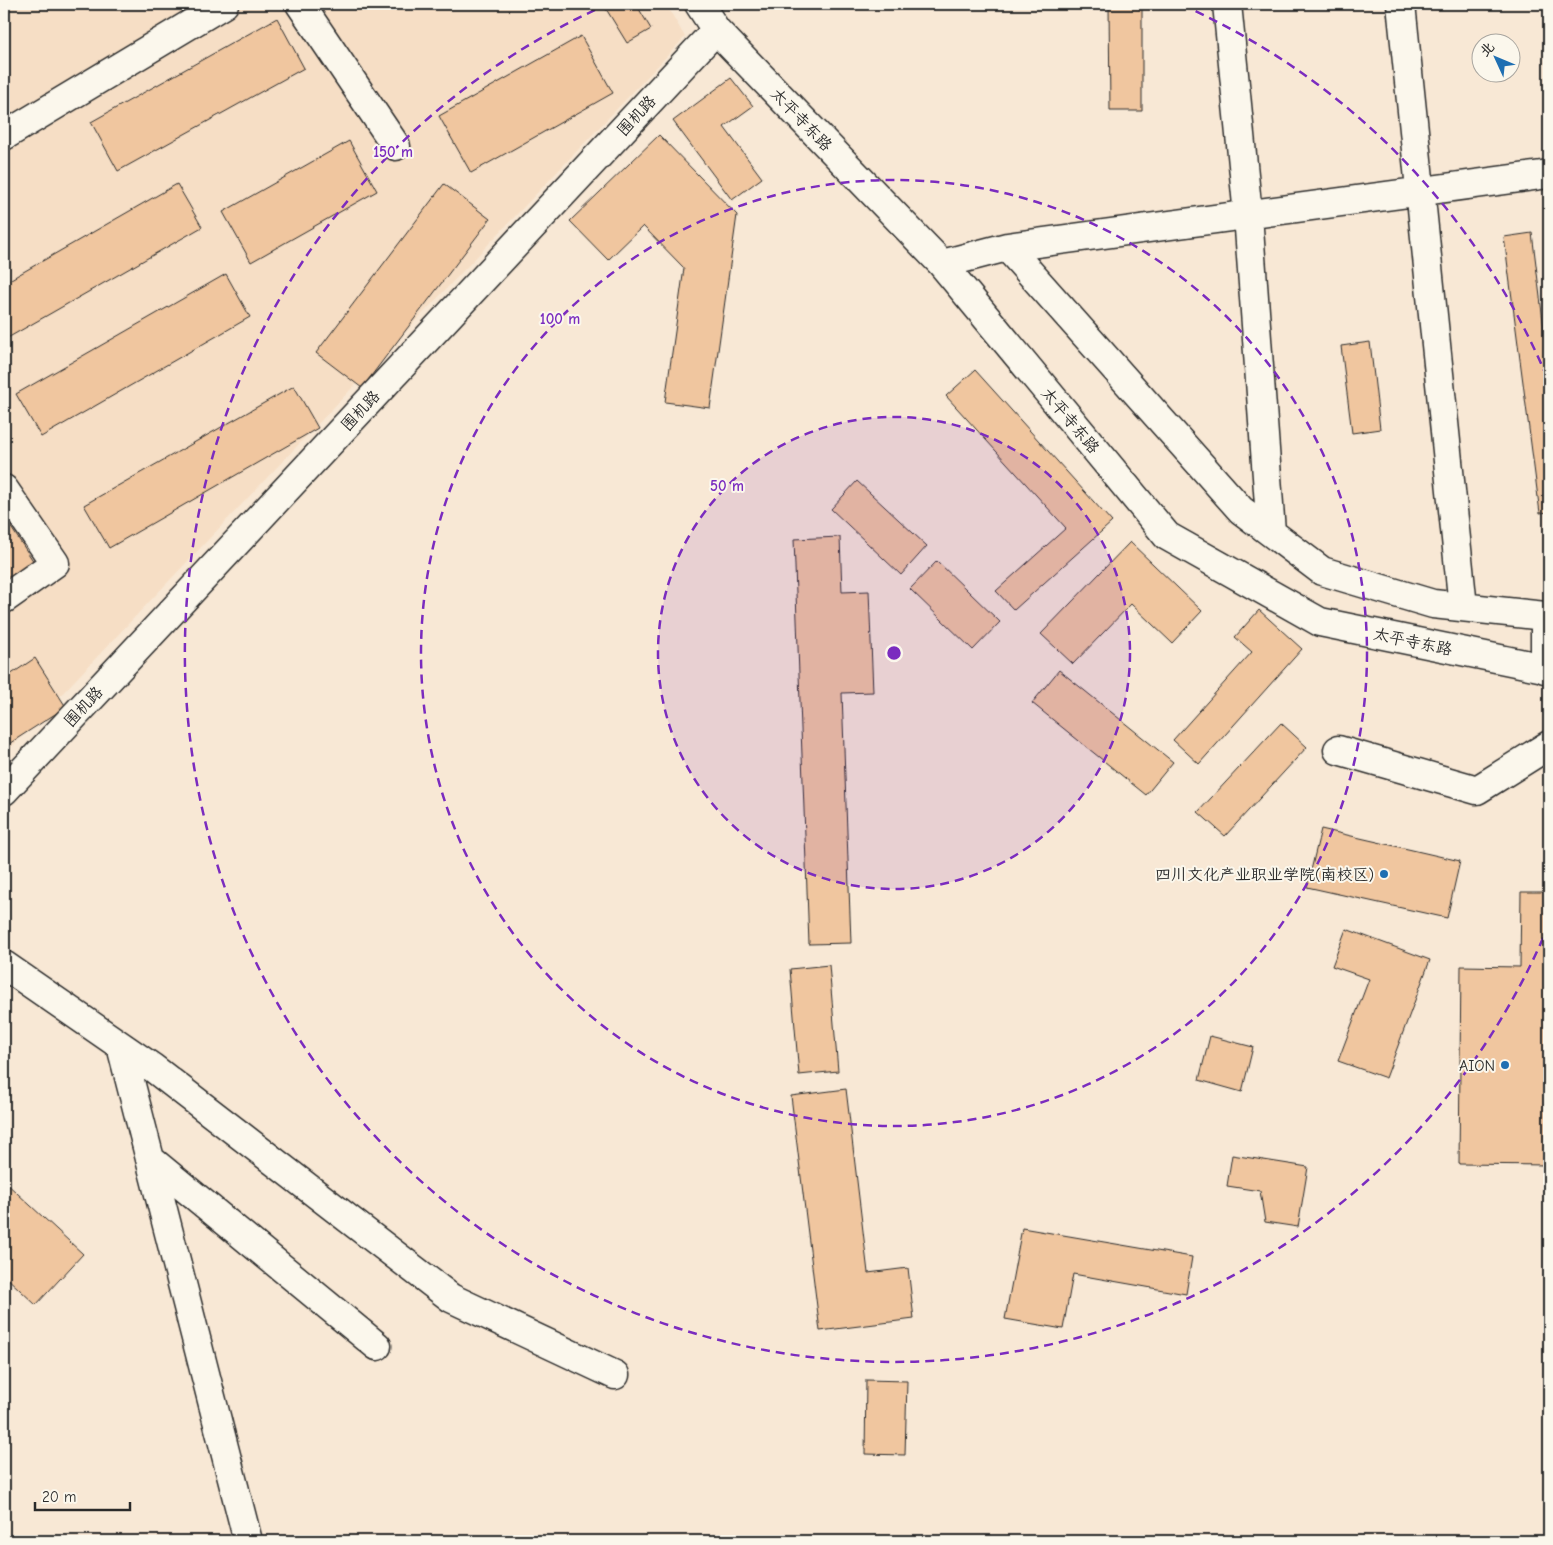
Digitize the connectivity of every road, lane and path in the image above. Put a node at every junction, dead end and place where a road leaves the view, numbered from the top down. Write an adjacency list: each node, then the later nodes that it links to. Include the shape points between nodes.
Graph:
1 (224, 4): 7 (street)
2 (300, 4): 8 (street)
3 (699, 4): 6 (street, 太平寺东路)
4 (1228, 4): 11 (street)
5 (1401, 4): 10 (street)
6 (716, 30): 13 (street, 太平寺东路); 22 (street, 围机路)
7 (4, 136)
8 (396, 146)
9 (1549, 174): 10 (street)
10 (1420, 192): 11 (street); 17 (street)
11 (1248, 215): 12 (street); 15 (street)
12 (1008, 247): 13 (street); 15 (street, via 1241,510)
13 (942, 264): 19 (street, 太平寺东路, via 1167,536 1320,622)
14 (4, 489): 16 (street, via 54,563)
15 (1271, 532): 17 (street, via 1322,571 1433,604)
16 (4, 599)
17 (1462, 607): 18 (street)
18 (1547, 615): 19 (street)
19 (1547, 669)
20 (1549, 745): 21 (street, via 1476,790)
21 (1338, 750)
22 (4, 791)
23 (4, 965): 24 (street)
24 (121, 1046): 25 (street); 27 (street, via 451,1298)
25 (150, 1160): 26 (street); 28 (street)
26 (377, 1346)
27 (615, 1375)
28 (248, 1541)

